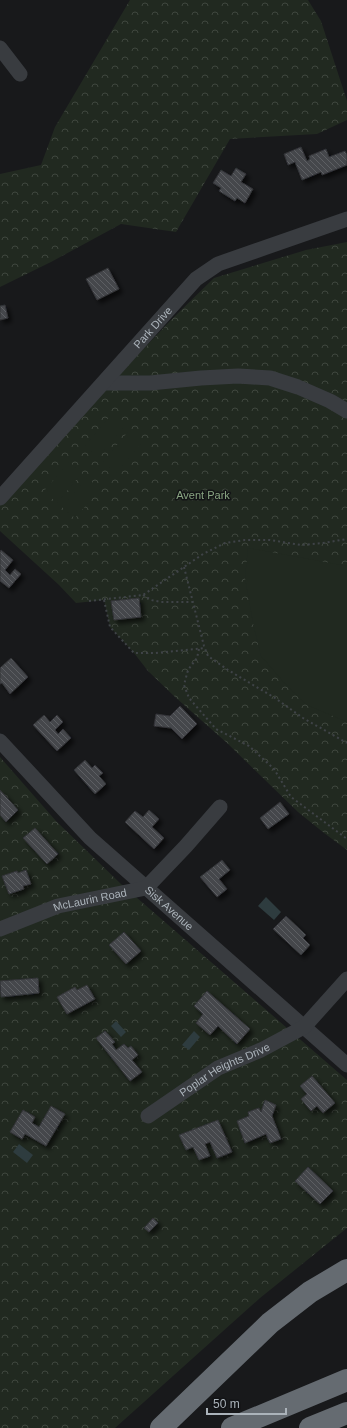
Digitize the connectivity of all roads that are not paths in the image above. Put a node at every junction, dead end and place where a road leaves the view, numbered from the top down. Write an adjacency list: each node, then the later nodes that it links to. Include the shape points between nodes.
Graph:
1 (0, 48): 2 (street)
2 (20, 74)
3 (347, 219): 4 (street, Park Drive, via 218,264 196,280)
4 (104, 383): 5 (street, via 150,383 238,376 270,378 298,387); 6 (street, Park Drive)
5 (347, 411)
6 (0, 498)
7 (0, 741): 9 (street, Sisk Avenue, via 90,838)
8 (220, 807): 9 (street)
9 (146, 888): 10 (street, McLaurin Road, via 58,906); 12 (street, Sisk Avenue)
10 (0, 929)
11 (347, 979): 12 (street)
12 (304, 1027): 13 (street, Sisk Avenue); 14 (street, Poplar Heights Drive, via 261,1050 218,1068)
13 (347, 1065)
14 (148, 1116)
15 (347, 1270): 18 (highway, via 310,1292 270,1323)
16 (347, 1380): 19 (highway)
17 (347, 1412): 20 (highway)
18 (161, 1428)
19 (232, 1428)
20 (310, 1428)

